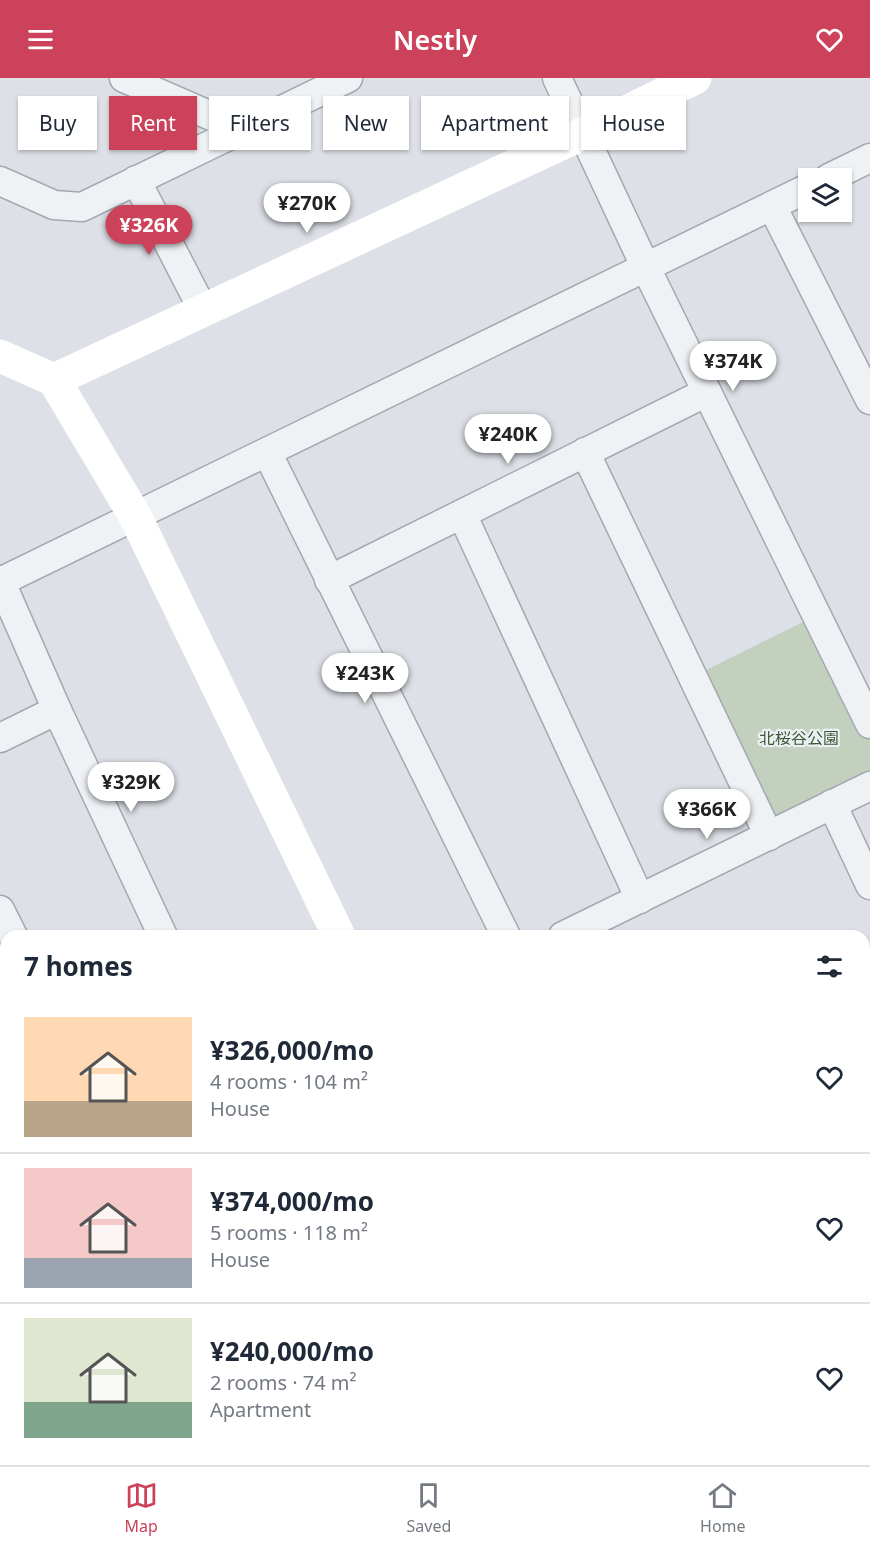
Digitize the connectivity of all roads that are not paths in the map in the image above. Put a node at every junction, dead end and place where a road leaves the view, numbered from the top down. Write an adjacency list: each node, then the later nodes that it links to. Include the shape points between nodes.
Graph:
1 (124, 78): 7 (street)
2 (348, 78): 5 (street)
3 (557, 78): 8 (street)
4 (695, 78): 6 (street)
5 (310, 96)
6 (659, 96)
7 (209, 115)
8 (581, 132)
9 (581, 134): 19 (street)
10 (209, 145): 14 (street)
11 (590, 150): 18 (street)
12 (870, 158): 13 (street)
13 (849, 168)
14 (136, 180): 15 (street, via 82,207 54,205); 19 (street)
15 (0, 181)
16 (798, 193): 17 (street)
17 (772, 206): 18 (street); 23 (street)
18 (646, 267): 22 (street); 24 (street)
19 (203, 310): 21 (street)
20 (0, 356): 21 (street)
21 (54, 380): 27 (street)
22 (707, 392): 25 (street); 31 (street)
23 (870, 400)
24 (267, 452): 27 (street); 28 (street)
25 (585, 453): 26 (street); 35 (street)
26 (462, 514): 28 (street); 37 (street)
27 (135, 516): 29 (street); 41 (street)
28 (329, 580): 42 (street)
29 (0, 581): 30 (street)
30 (57, 710): 32 (street); 40 (street)
31 (870, 724)
32 (0, 738)
33 (870, 786): 34 (street)
34 (832, 804): 35 (street); 36 (street)
35 (769, 836): 37 (street)
36 (870, 885)
37 (640, 899): 43 (street)
38 (0, 910): 39 (street)
39 (10, 930)
40 (160, 930)
41 (336, 930)
42 (503, 930)
43 (575, 930)

